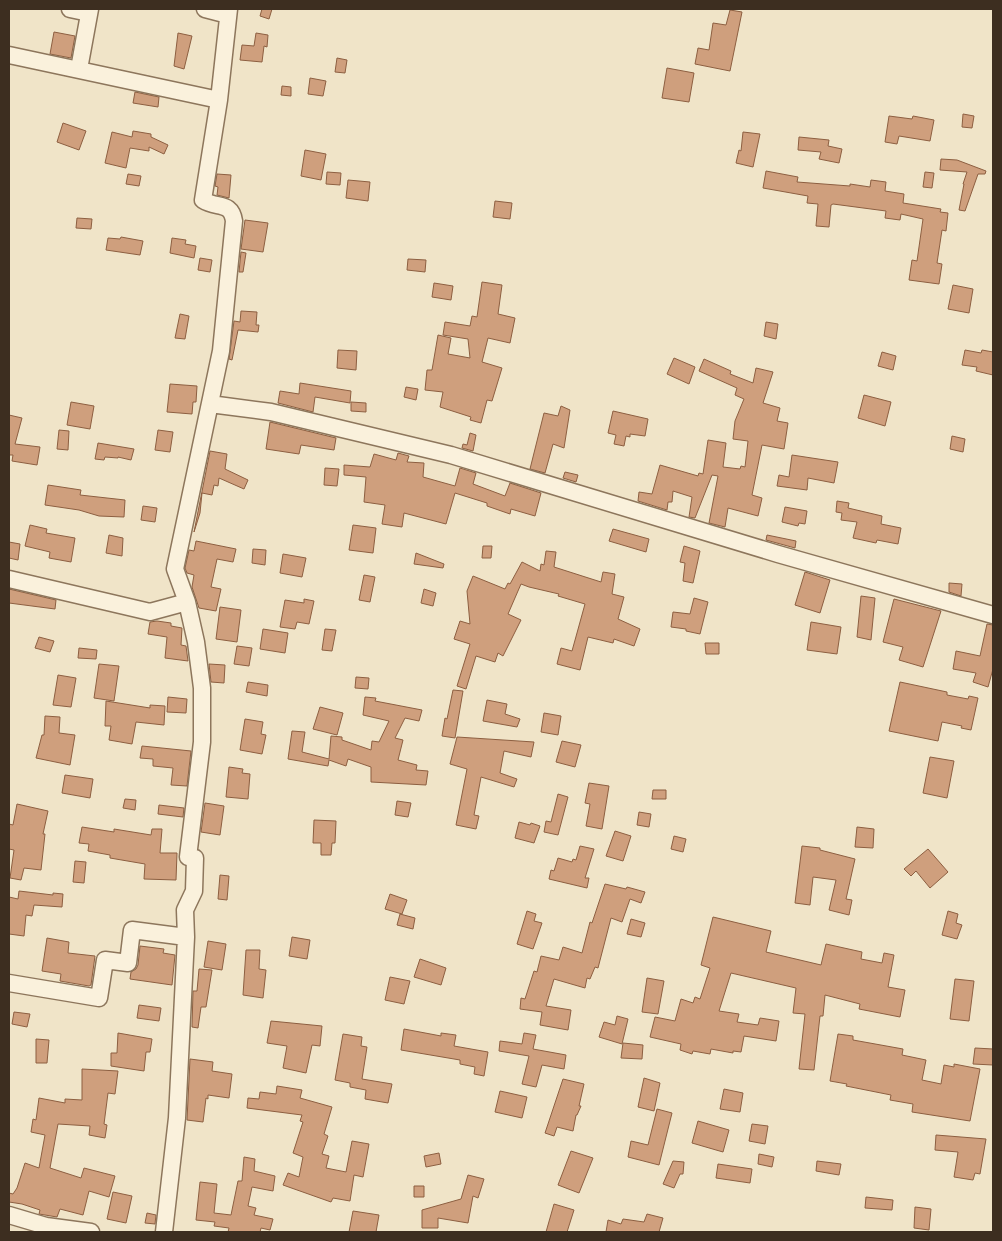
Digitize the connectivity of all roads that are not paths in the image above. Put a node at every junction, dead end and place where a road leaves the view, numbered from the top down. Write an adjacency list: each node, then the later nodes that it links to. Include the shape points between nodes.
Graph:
1 (70, 9): 3 (street)
2 (205, 9): 4 (street)
3 (89, 11): 6 (street)
4 (229, 12): 7 (street)
5 (9, 55): 6 (street)
6 (79, 69): 7 (street)
7 (218, 100): 8 (street, via 203,200 228,208 234,221 221,351)
8 (210, 404): 10 (street, via 175,569); 11 (street, via 271,412 451,455)
9 (9, 580): 10 (street, via 150,612)
10 (187, 602): 12 (street, via 202,688 202,742 188,857 195,858 194,891 186,910)
11 (993, 615)
12 (186, 937): 13 (street, via 132,930 128,963 105,960 99,998); 16 (street, via 178,1118)
13 (9, 983)
14 (9, 1215): 15 (street, via 46,1226)
15 (91, 1232)
16 (164, 1232)

